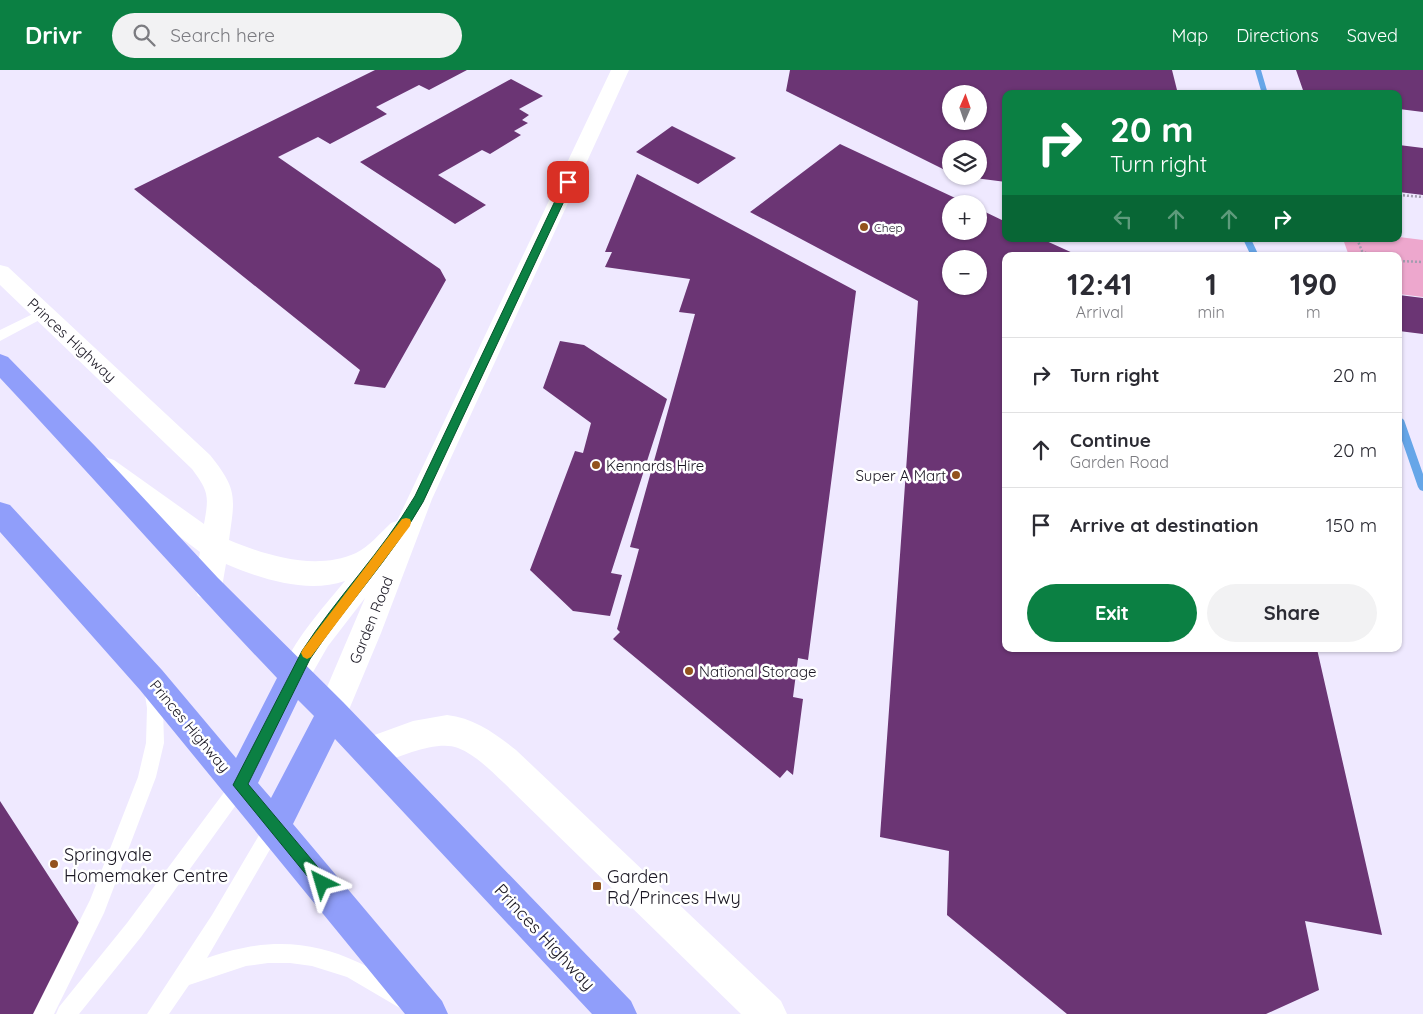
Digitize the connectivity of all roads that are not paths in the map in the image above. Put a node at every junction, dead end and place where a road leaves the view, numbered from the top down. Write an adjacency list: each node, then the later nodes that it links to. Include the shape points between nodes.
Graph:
1 (620, 70): 7 (street, Garden Road)
2 (0, 272): 3 (street, Princes Highway)
3 (43, 313): 4 (lane); 10 (street, Princes Highway, via 201,462 217,483 220,511)
4 (0, 336)
5 (0, 363): 6 (highway, Princes Highway)
6 (86, 452): 10 (street); 11 (highway, Princes Highway)
7 (419, 499): 9 (street, Garden Road); 14 (street, Garden Road)
8 (0, 513): 13 (highway, Princes Highway)
9 (401, 531): 10 (street, via 367,561 320,574 258,565); 12 (street, Garden Road, via 318,636)
10 (213, 546): 11 (street, Princes Highway)
11 (208, 587): 12 (highway, Princes Highway)
12 (294, 676): 14 (highway, Princes Highway); 16 (highway)
13 (151, 680): 16 (highway, Princes Highway); 19 (lane, via 155,743 147,777 97,906)
14 (332, 712): 15 (highway, Princes Highway); 17 (highway)
15 (369, 752): 23 (highway, Princes Highway); 24 (street, via 435,732 458,732 477,742 496,755 572,825)
16 (240, 785): 17 (highway, Princes Highway); 20 (lane, via 162,896)
17 (274, 826): 18 (lane, via 237,894); 22 (highway, Princes Highway)
18 (184, 977): 21 (lane); 22 (lane, via 226,962 268,953 300,954 340,963)
19 (43, 1014)
20 (66, 1014)
21 (156, 1014)
22 (429, 1014)
23 (618, 1014)
24 (768, 1014)

